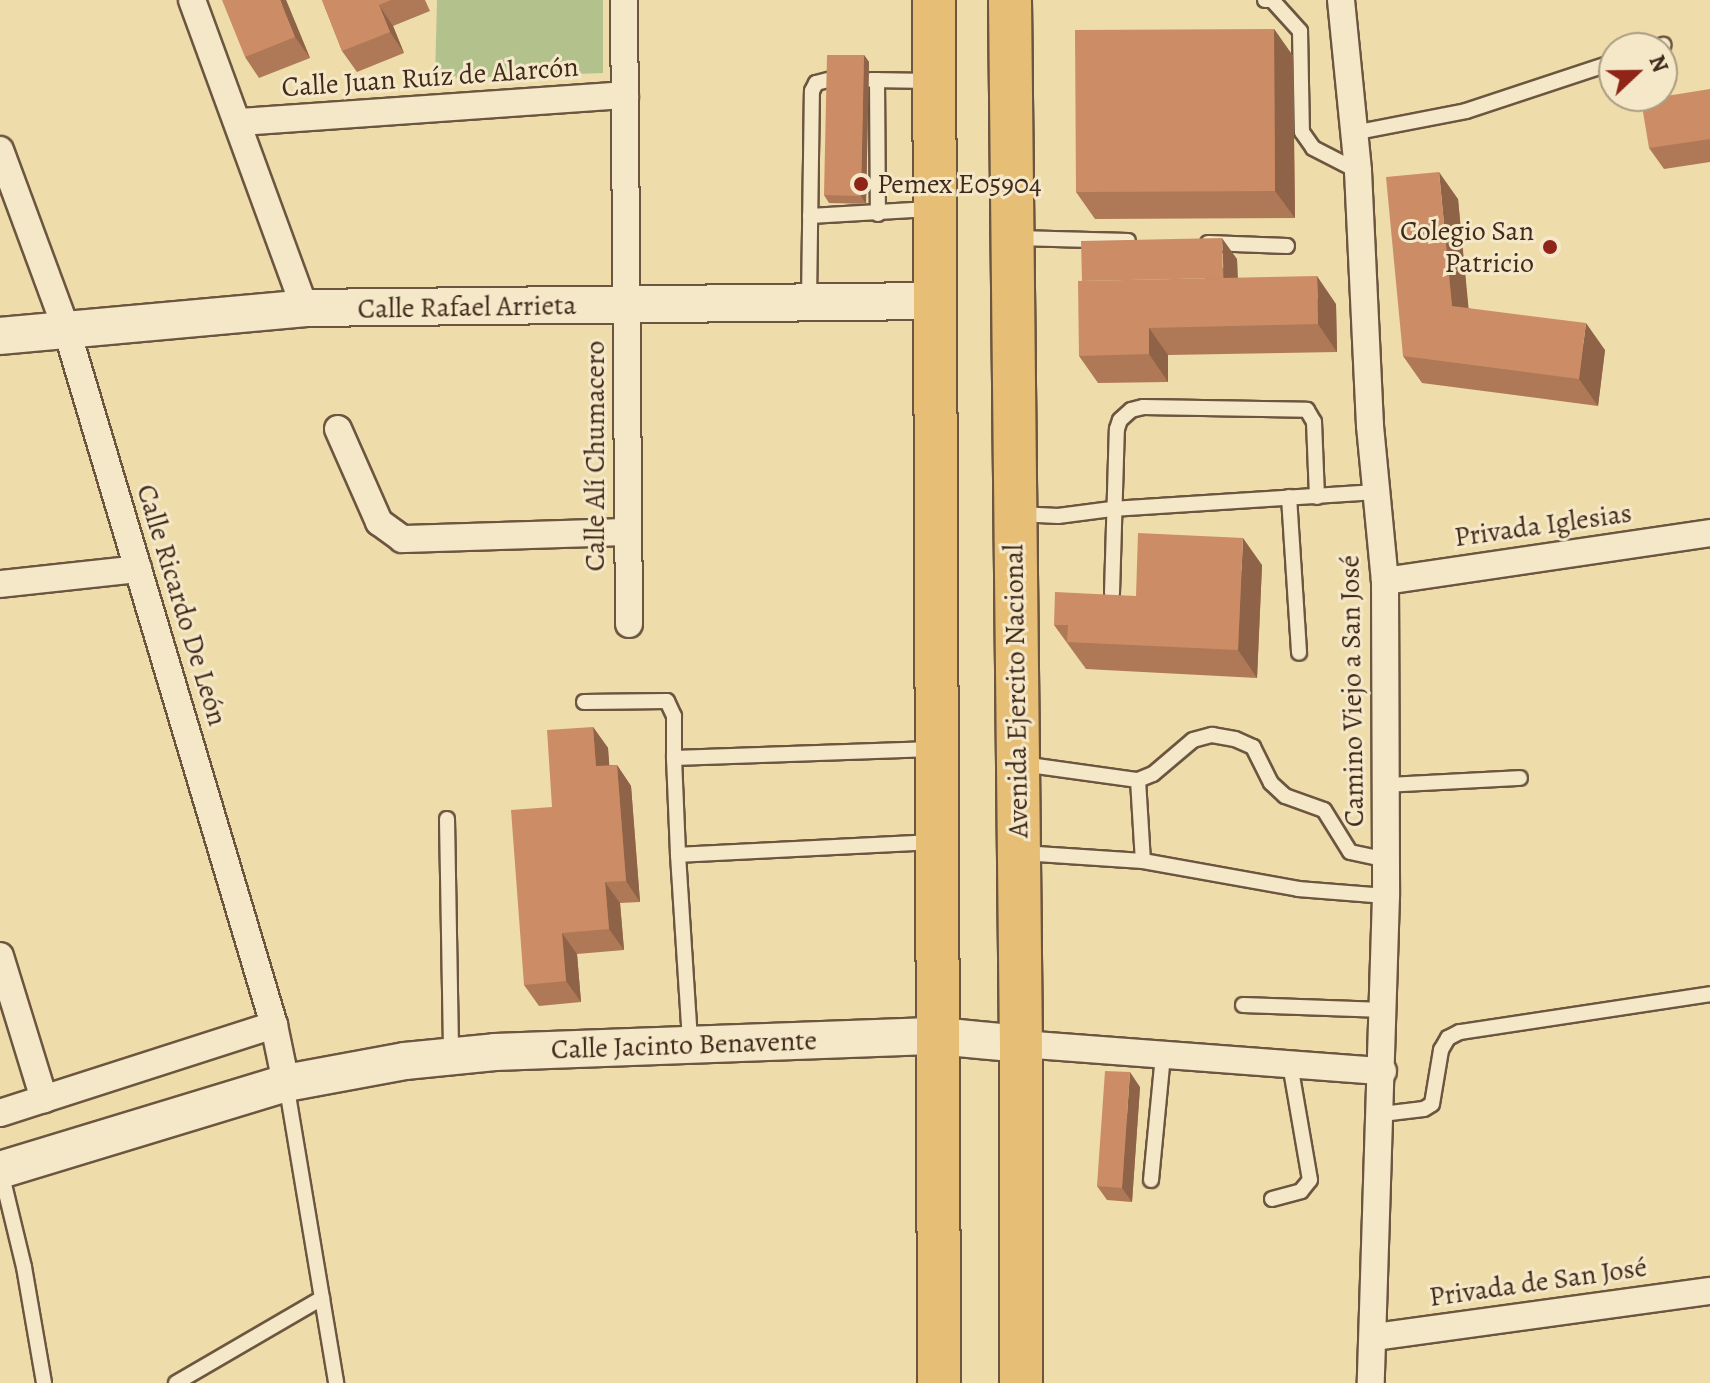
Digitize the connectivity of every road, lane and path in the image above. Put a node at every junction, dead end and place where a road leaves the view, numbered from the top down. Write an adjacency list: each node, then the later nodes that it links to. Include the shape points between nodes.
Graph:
1 (192, 0): 11 (street)
2 (624, 0): 10 (street, Calle Alí Chumacero)
3 (934, 0): 9 (main road)
4 (1010, 0): 20 (main road, Avenida Ejercito Nacional)
5 (1265, 0): 16 (lane, via 1272,0 1300,31 1302,132 1313,148)
6 (1341, 0): 12 (street, Camino Viejo a San José)
7 (1598, 67): 12 (lane, via 1466,111)
8 (832, 79): 13 (lane, via 816,83 812,91)
9 (934, 81): 17 (main road); 18 (lane, via 873,80)
10 (625, 95): 11 (street, Calle Juan Ruíz de Alarcón); 26 (street, Calle Alí Chumacero)
11 (239, 122): 27 (street)
12 (1353, 133): 16 (street, Camino Viejo a San José)
13 (811, 147): 14 (lane); 19 (lane)
14 (830, 147)
15 (0, 150): 28 (street, Calle Ricardo De León)
16 (1358, 171): 31 (street, Camino Viejo a San José)
17 (934, 209): 18 (lane); 24 (main road)
18 (878, 214): 19 (lane)
19 (810, 216): 25 (lane)
20 (1012, 238): 21 (lane); 35 (main road, Avenida Ejercito Nacional)
21 (1150, 242)
22 (1195, 243): 23 (lane)
23 (1287, 246)
24 (935, 301): 25 (street, Calle Rafael Arrieta); 45 (main road)
25 (809, 303): 26 (street, Calle Rafael Arrieta)
26 (626, 305): 27 (street, Calle Rafael Arrieta); 36 (street, Calle Alí Chumacero)
27 (305, 308): 28 (street, Calle Rafael Arrieta)
28 (67, 331): 29 (street, Calle Rafael Arrieta); 38 (street, Calle Ricardo De León)
29 (0, 336)
30 (338, 429): 36 (street, via 379,522 402,539)
31 (1376, 492): 33 (lane); 39 (street, Camino Viejo a San José)
32 (1289, 497): 33 (lane); 34 (lane); 43 (lane)
33 (1317, 497): 34 (lane, via 1314,422 1307,410 1143,407 1124,415 1117,429)
34 (1112, 509): 35 (lane, via 1058,516); 41 (lane)
35 (1015, 514): 47 (main road, Avenida Ejercito Nacional)
36 (628, 532): 42 (street, Calle Alí Chumacero)
37 (1710, 533): 39 (street, Privada Iglesias)
38 (138, 569): 40 (street); 62 (street, Calle Ricardo De León)
39 (1385, 581): 50 (street, Camino Viejo a San José)
40 (0, 584)
41 (1112, 593)
42 (629, 624)
43 (1299, 653)
44 (584, 702): 46 (lane, via 667,701 674,716)
45 (937, 749): 46 (lane); 52 (main road)
46 (674, 758): 54 (lane)
47 (1018, 764): 49 (lane); 53 (main road, Avenida Ejercito Nacional)
48 (1520, 778): 50 (lane)
49 (1138, 780): 55 (lane, via 1193,740 1212,735 1235,739 1253,747 1271,783 1285,796 1324,810 1350,852); 56 (lane)
50 (1386, 785): 55 (street, Camino Viejo a San José)
51 (447, 819): 67 (lane)
52 (938, 842): 54 (lane); 63 (main road)
53 (1018, 853): 56 (lane); 65 (main road, Avenida Ejercito Nacional)
54 (678, 855): 64 (lane)
55 (1387, 860): 57 (street, Camino Viejo a San José)
56 (1143, 861): 57 (lane, via 1298,889)
57 (1386, 896): 61 (street, Camino Viejo a San José)
58 (0, 956): 71 (street)
59 (1710, 994): 73 (lane, via 1460,1032 1441,1050 1432,1104)
60 (1243, 1005): 61 (lane)
61 (1384, 1010): 69 (street, Camino Viejo a San José)
62 (274, 1025): 70 (street, Calle Ricardo De León); 71 (street)
63 (938, 1036): 64 (street, Calle Jacinto Benavente); 65 (street, Calle Jacinto Benavente); 83 (main road)
64 (690, 1043): 67 (street, Calle Jacinto Benavente)
65 (1021, 1044): 66 (street, Calle Jacinto Benavente); 84 (main road, Avenida Ejercito Nacional)
66 (1163, 1055): 68 (street, Calle Jacinto Benavente); 75 (lane)
67 (451, 1057): 70 (street, Calle Jacinto Benavente)
68 (1290, 1064): 69 (street, Calle Jacinto Benavente); 76 (lane, via 1310,1180 1301,1191)
69 (1383, 1071): 73 (street, Camino Viejo a San José)
70 (286, 1083): 74 (street, Calle Jacinto Benavente); 78 (lane)
71 (44, 1099): 72 (street)
72 (0, 1113)
73 (1382, 1114): 79 (street, Camino Viejo a San José)
74 (0, 1170): 80 (lane)
75 (1151, 1180)
76 (1272, 1199)
77 (1710, 1291): 79 (street, Privada de San José)
78 (322, 1298): 81 (lane); 82 (lane)
79 (1374, 1337): 85 (street, Camino Viejo a San José)
80 (44, 1383)
81 (176, 1383)
82 (336, 1383)
83 (939, 1383)
84 (1021, 1383)
85 (1371, 1383)

